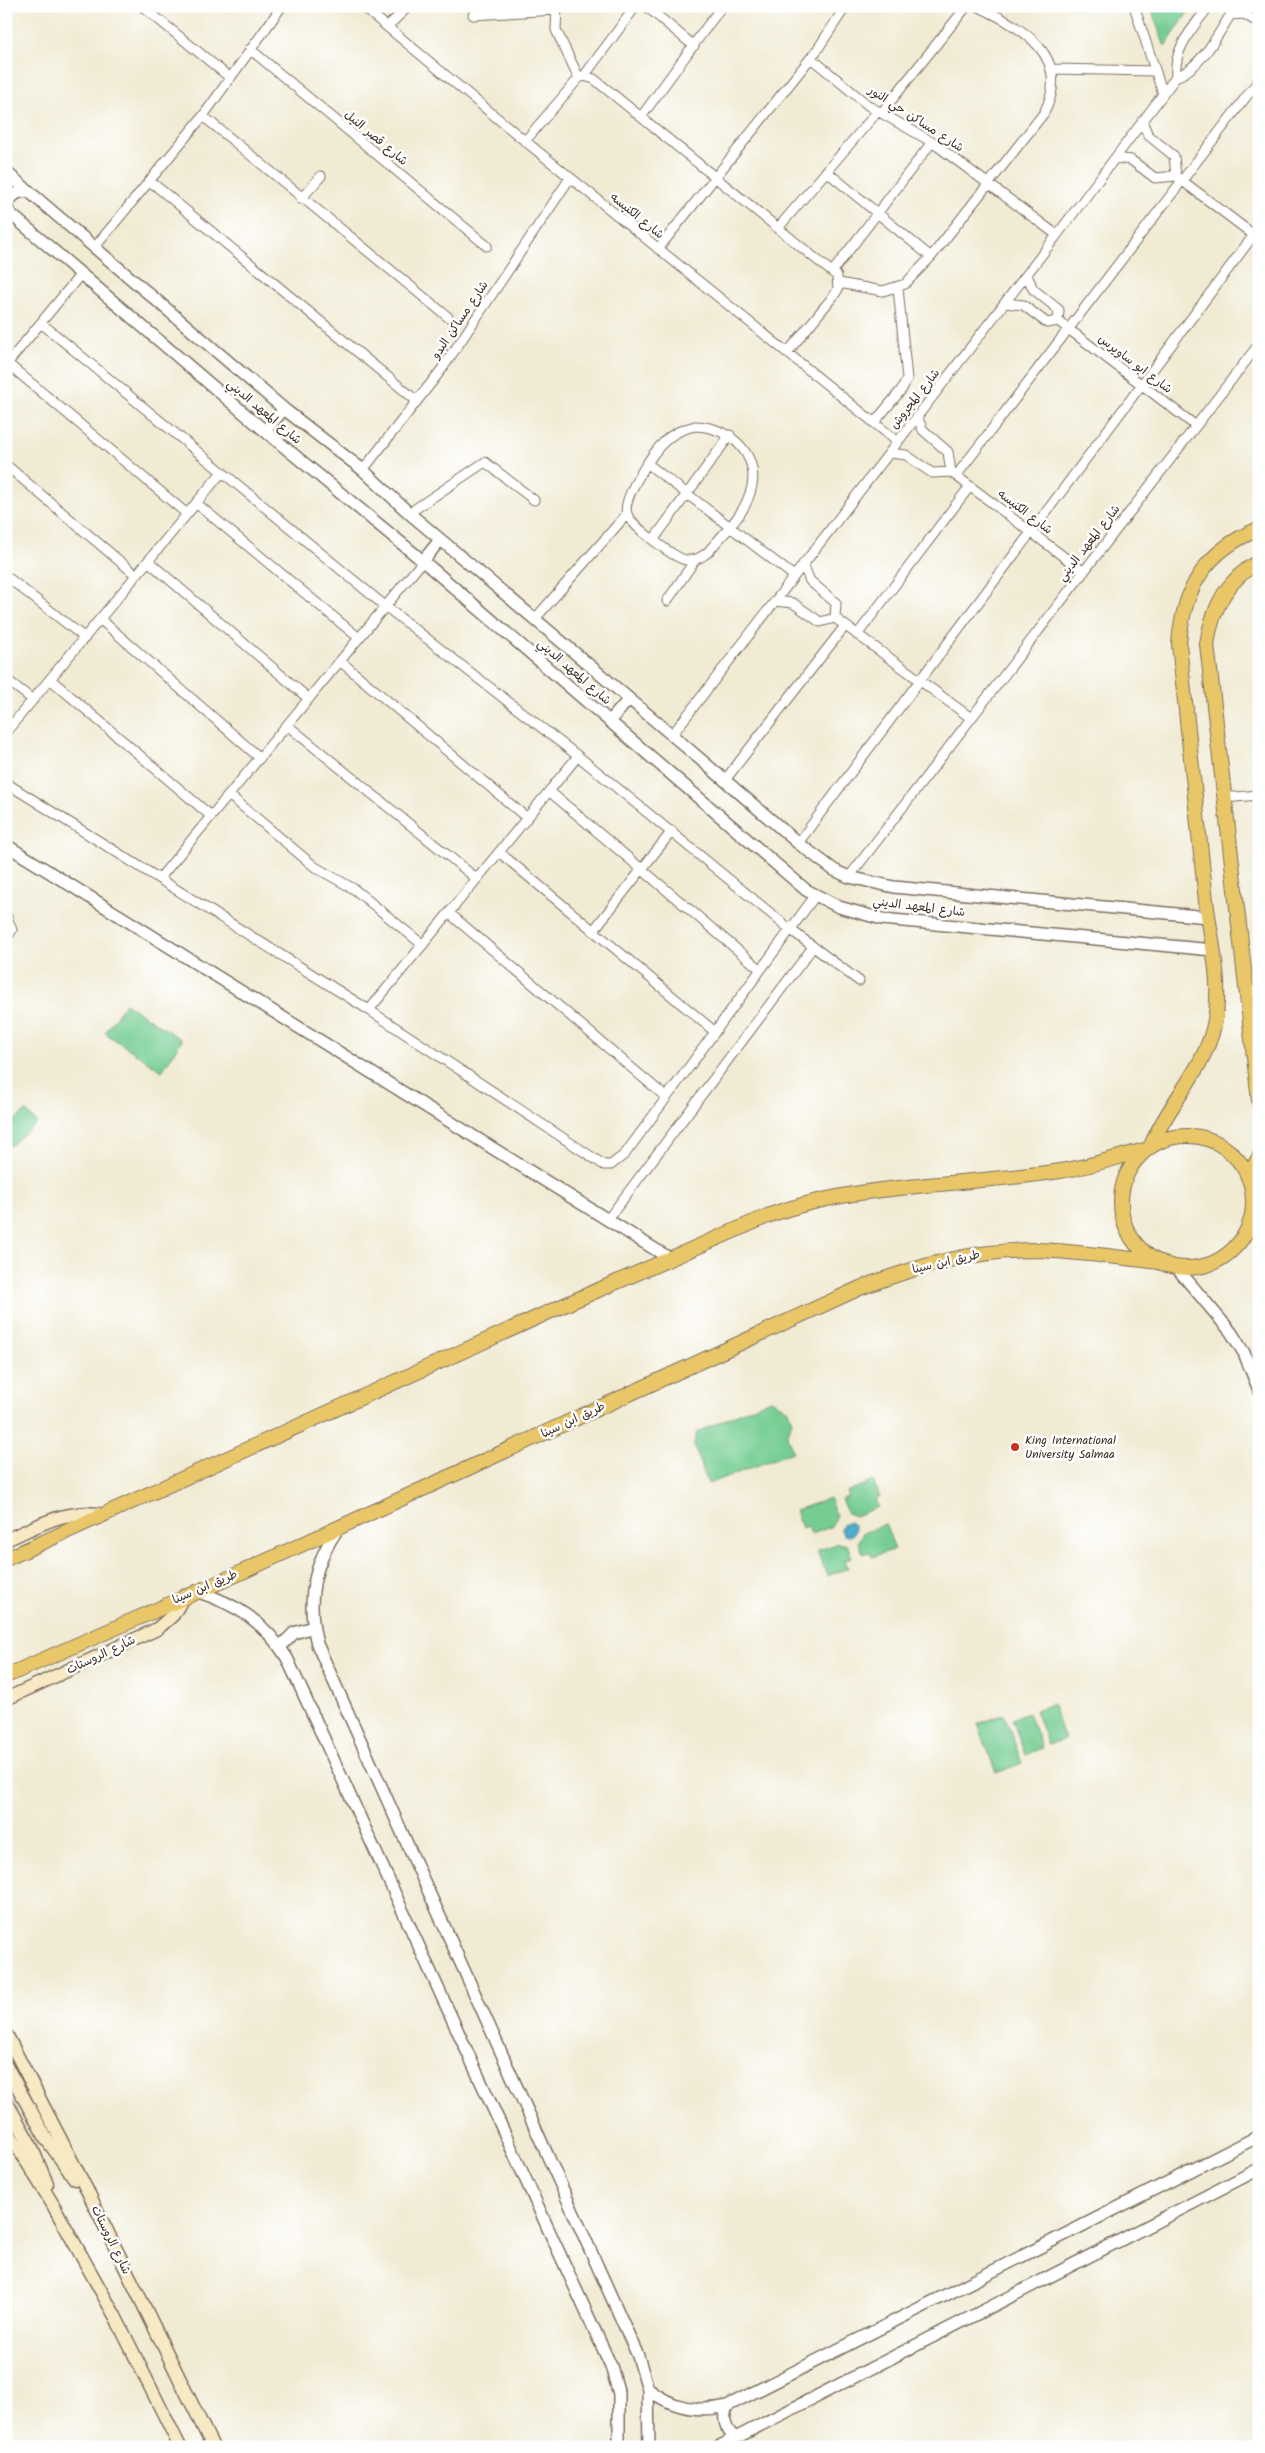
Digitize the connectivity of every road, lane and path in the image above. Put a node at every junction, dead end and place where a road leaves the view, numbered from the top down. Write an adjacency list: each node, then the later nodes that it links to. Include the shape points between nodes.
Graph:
1 (142, 6): 24 (street)
2 (282, 6): 20 (street)
3 (362, 6): 18 (street, شارع الكنيسه)
4 (408, 6): 18 (street)
5 (636, 6): 25 (street)
6 (646, 6): 19 (street)
7 (722, 6): 19 (street)
8 (846, 6): 21 (street)
9 (967, 6): 29 (street)
10 (977, 6): 22 (street, via 1031,38 1044,52)
11 (1134, 6): 23 (street)
12 (1209, 6): 26 (street, via 1179,49)
13 (1236, 6): 16 (street, شارع المجروش)
14 (557, 8): 15 (street); 25 (street, via 557,34)
15 (474, 15)
16 (1230, 15): 17 (street, via 1244,14); 26 (street, شارع المجروش, via 1198,63)
17 (1259, 23)
18 (388, 26): 33 (street, شارع الكنيسه)
19 (694, 46): 31 (street)
20 (250, 49): 24 (street); 51 (street, شارع قصر النيل)
21 (810, 58): 29 (street, شارع مساكن حي النور); 39 (street)
22 (1052, 69): 23 (street); 43 (street, via 1052,92 1044,114)
23 (1154, 71): 28 (street)
24 (229, 77): 30 (street)
25 (582, 77): 31 (street, via 594,79); 33 (street)
26 (1176, 77): 28 (street, شارع المجروش)
27 (1259, 80): 41 (street)
28 (1163, 94): 32 (street, شارع المجروش)
29 (880, 111): 34 (street, شارع مساكن حي النور); 36 (street)
30 (202, 116): 42 (street); 45 (street)
31 (641, 117): 39 (street)
32 (1142, 121): 35 (street, شارع المجروش); 41 (street, via 1148,135 1174,156)
33 (525, 141): 40 (street, شارع الكنيسه)
34 (932, 142): 43 (street, شارع مساكن حي النور); 47 (street)
35 (1115, 158): 41 (street, via 1131,160 1155,178); 50 (street, شارع المجروش)
36 (826, 171): 47 (street); 48 (street)
37 (6, 172): 44 (street, شارع المعهد الديني)
38 (321, 176): 45 (street)
39 (716, 177): 48 (street); 53 (street)
40 (570, 178): 53 (street, شارع الكنيسه); 69 (street, شارع مساكن البدو, via 442,369)
41 (1179, 179): 49 (street); 64 (street)
42 (150, 181): 52 (street); 69 (street)
43 (989, 184): 50 (street, شارع مساكن حي النور); 54 (street)
44 (29, 191): 46 (street, via 15,194); 52 (street, شارع المعهد الديني)
45 (301, 198): 61 (street)
46 (7, 211): 56 (street, شارع المعهد الديني)
47 (878, 213): 54 (street); 55 (street)
48 (778, 228): 55 (street)
49 (1257, 234): 68 (street)
50 (1058, 235): 57 (street, شارع المجروش)
51 (487, 246)
52 (95, 247): 70 (street, شارع المعهد الديني)
53 (658, 249): 66 (street, شارع الكنيسه)
54 (932, 257): 59 (street)
55 (833, 272): 58 (street)
56 (81, 274): 63 (street); 74 (street, شارع المعهد الديني)
57 (1027, 275): 60 (street, شارع المجروش); 62 (street, شارع ابو ساويرس, via 1033,288 1059,310)
58 (839, 282): 59 (street, via 883,291); 66 (street, via 835,294)
59 (898, 288): 72 (street, via 907,379)
60 (1005, 303): 62 (street, شارع ابو ساويرس, via 1021,304 1048,323); 71 (street, شارع المجروش)
61 (448, 317)
62 (1058, 321): 64 (street, شارع ابو ساويرس)
63 (41, 323): 67 (street); 81 (street)
64 (1069, 329): 68 (street, شارع ابو ساويرس); 82 (street)
65 (1259, 344): 73 (street, شارع المعهد الديني)
66 (787, 352): 72 (street, شارع الكنيسه)
67 (7, 364): 88 (street)
68 (1141, 384): 73 (street, شارع ابو ساويرس); 92 (street)
69 (417, 401): 80 (street, شارع مساكن البدو)
70 (284, 409): 74 (street); 80 (street, شارع المعهد الديني)
71 (917, 417): 76 (street, شارع المجروش); 82 (street, via 923,430 948,452)
72 (874, 423): 76 (street, شارع الكنيسه)
73 (1196, 426): 100 (street, شارع المعهد الديني)
74 (264, 431): 97 (street, شارع المعهد الديني)
75 (730, 435): 78 (street, via 708,426 683,429 663,442); 84 (street); 90 (street, via 746,452 753,474 750,495)
76 (898, 442): 77 (street, شارع المجروش)
77 (890, 453): 82 (street, via 906,455 932,474); 99 (street, شارع المجروش)
78 (648, 464): 84 (street); 89 (street, via 626,501)
79 (6, 465): 101 (street)
80 (363, 470): 87 (street, شارع المعهد الديني)
81 (222, 472): 86 (street); 106 (street)
82 (953, 474): 83 (street, شارع الكنيسه)
83 (970, 486): 92 (street, شارع الكنيسه); 111 (street)
84 (687, 494): 90 (street); 93 (street)
85 (534, 500): 87 (street, via 485,462)
86 (196, 502): 88 (street); 113 (street)
87 (409, 513): 94 (street, شارع المعهد الديني)
88 (187, 514): 96 (street)
89 (627, 514): 93 (street, via 634,524); 109 (street)
90 (729, 527): 95 (street, via 708,552); 103 (street)
91 (1259, 528): 147 (main road, via 1225,547 1209,562 1186,600 1180,621 1178,644)
92 (1031, 532): 100 (street, شارع الكنيسه); 117 (street)
93 (654, 539): 95 (street, via 681,559)
94 (440, 540): 97 (street); 109 (street, شارع المعهد الديني)
95 (695, 560): 104 (street)
96 (148, 561): 101 (street); 118 (street)
97 (422, 561): 106 (street); 122 (street, شارع المعهد الديني)
98 (1259, 562): 133 (main road, via 1240,574 1216,606 1207,644)
99 (803, 564): 103 (street, شارع المجروش); 107 (street, via 810,582 836,603)
100 (1084, 572): 121 (street, شارع المعهد الديني)
101 (136, 575): 108 (street)
102 (6, 576): 112 (street)
103 (794, 576): 105 (street, شارع المجروش)
104 (667, 601)
105 (775, 601): 107 (street, via 793,603 822,622); 125 (street, شارع المجروش)
106 (385, 606): 113 (street); 126 (street)
107 (834, 618): 110 (street)
108 (100, 619): 112 (street); 127 (street)
109 (534, 620): 119 (street, شارع المعهد الديني)
110 (845, 626): 111 (street); 128 (street)
111 (857, 635): 117 (street)
112 (84, 638): 116 (street)
113 (359, 638): 114 (street)
114 (340, 661): 118 (street); 135 (street)
115 (6, 679): 120 (street)
116 (50, 679): 120 (street); 134 (street)
117 (919, 681): 121 (street); 137 (street)
118 (309, 699): 123 (street)
119 (630, 699): 122 (street); 125 (street, شارع المعهد الديني)
120 (33, 700): 124 (street)
121 (971, 718): 141 (street, شارع المعهد الديني)
122 (610, 721): 144 (street, شارع المعهد الديني, via 794,882)
123 (287, 725): 127 (street); 143 (street)
124 (6, 732)
125 (672, 734): 128 (street, شارع المعهد الديني)
126 (578, 756): 130 (street); 136 (street)
127 (260, 758): 131 (street)
128 (724, 780): 137 (street, شارع المعهد الديني)
129 (6, 783): 142 (street)
130 (549, 791): 135 (street); 140 (street)
131 (229, 795): 134 (street); 151 (street, via 322,872 354,889)
132 (1259, 795): 133 (street)
133 (1224, 798): 156 (main road)
134 (211, 816): 142 (street)
135 (528, 818): 139 (street)
136 (672, 832): 140 (street); 148 (street)
137 (798, 844): 141 (street, شارع المعهد الديني)
138 (6, 845): 167 (street)
139 (499, 852): 143 (street); 149 (street)
140 (642, 869): 149 (street); 154 (street)
141 (849, 877): 147 (street, شارع المعهد الديني, via 894,887)
142 (159, 879): 158 (street)
143 (477, 879): 145 (street)
144 (816, 896): 148 (street); 153 (street, شارع المعهد الديني, via 839,907 882,919)
145 (449, 913): 151 (street); 161 (street)
146 (6, 916): 150 (street, via 12,930)
147 (1208, 917): 153 (main road)
148 (791, 930): 152 (street); 154 (street)
149 (593, 931): 159 (street)
150 (6, 940)
151 (423, 945): 158 (street)
152 (813, 946): 155 (street); 167 (street)
153 (1213, 950): 163 (main road, via 1218,1003 1208,1046 1199,1067)
154 (760, 969): 159 (street)
155 (859, 981)
156 (1246, 986): 157 (street); 160 (main road)
157 (1259, 996)
158 (369, 1010): 161 (street, via 604,1165 611,1165 624,1154)
159 (714, 1031): 161 (street)
160 (1256, 1068): 162 (main road)
161 (666, 1097)
162 (1259, 1101)
163 (1148, 1148): 165 (main road, via 1166,1139 1199,1136 1229,1150); 168 (main road, via 1059,1172 817,1201 740,1226); 169 (main road, via 1132,1164 1124,1182 1123,1220 1144,1252)
164 (1259, 1157): 165 (main road)
165 (1248, 1177): 166 (main road)
166 (1256, 1198): 170 (main road, via 1249,1225 1232,1250 1206,1265)
167 (608, 1219): 168 (street)
168 (670, 1258): 172 (main road)
169 (1161, 1262): 170 (main road); 173 (main road, طريق ابن سينا, via 1035,1250 978,1254 920,1267 860,1288)
170 (1176, 1267): 171 (street, via 1231,1332 1244,1353)
171 (1259, 1390)
172 (104, 1515): 174 (main road, via 66,1514); 175 (main road)
173 (339, 1527): 176 (main road, طريق ابن سينا); 177 (street, via 327,1545 314,1578)
174 (6, 1540)
175 (6, 1559)
176 (190, 1593): 178 (street, via 244,1611 264,1627); 179 (main road, طريق ابن سينا); 180 (main road, شارع الروستات, via 156,1629)
177 (313, 1627): 178 (street, via 294,1632); 189 (street, via 328,1669 638,2356)
178 (280, 1647): 194 (street, via 611,2366 619,2394)
179 (6, 1676)
180 (6, 1699)
181 (6, 2034): 187 (main road, شارع الروستات)
182 (6, 2066): 187 (main road, via 59,2158)
183 (6, 2101): 188 (main road, via 39,2164)
184 (6, 2128): 188 (main road)
185 (1259, 2136): 190 (street)
186 (1259, 2169): 191 (street)
187 (88, 2194): 193 (main road, شارع الروستات)
188 (52, 2203): 192 (main road, via 115,2316)
189 (648, 2389): 190 (street, via 685,2408 706,2410); 195 (street)
190 (727, 2406): 191 (street, via 724,2413 726,2427)
191 (735, 2438): 196 (street)
192 (180, 2447)
193 (213, 2447)
194 (619, 2447)
195 (649, 2447)
196 (718, 2447)

